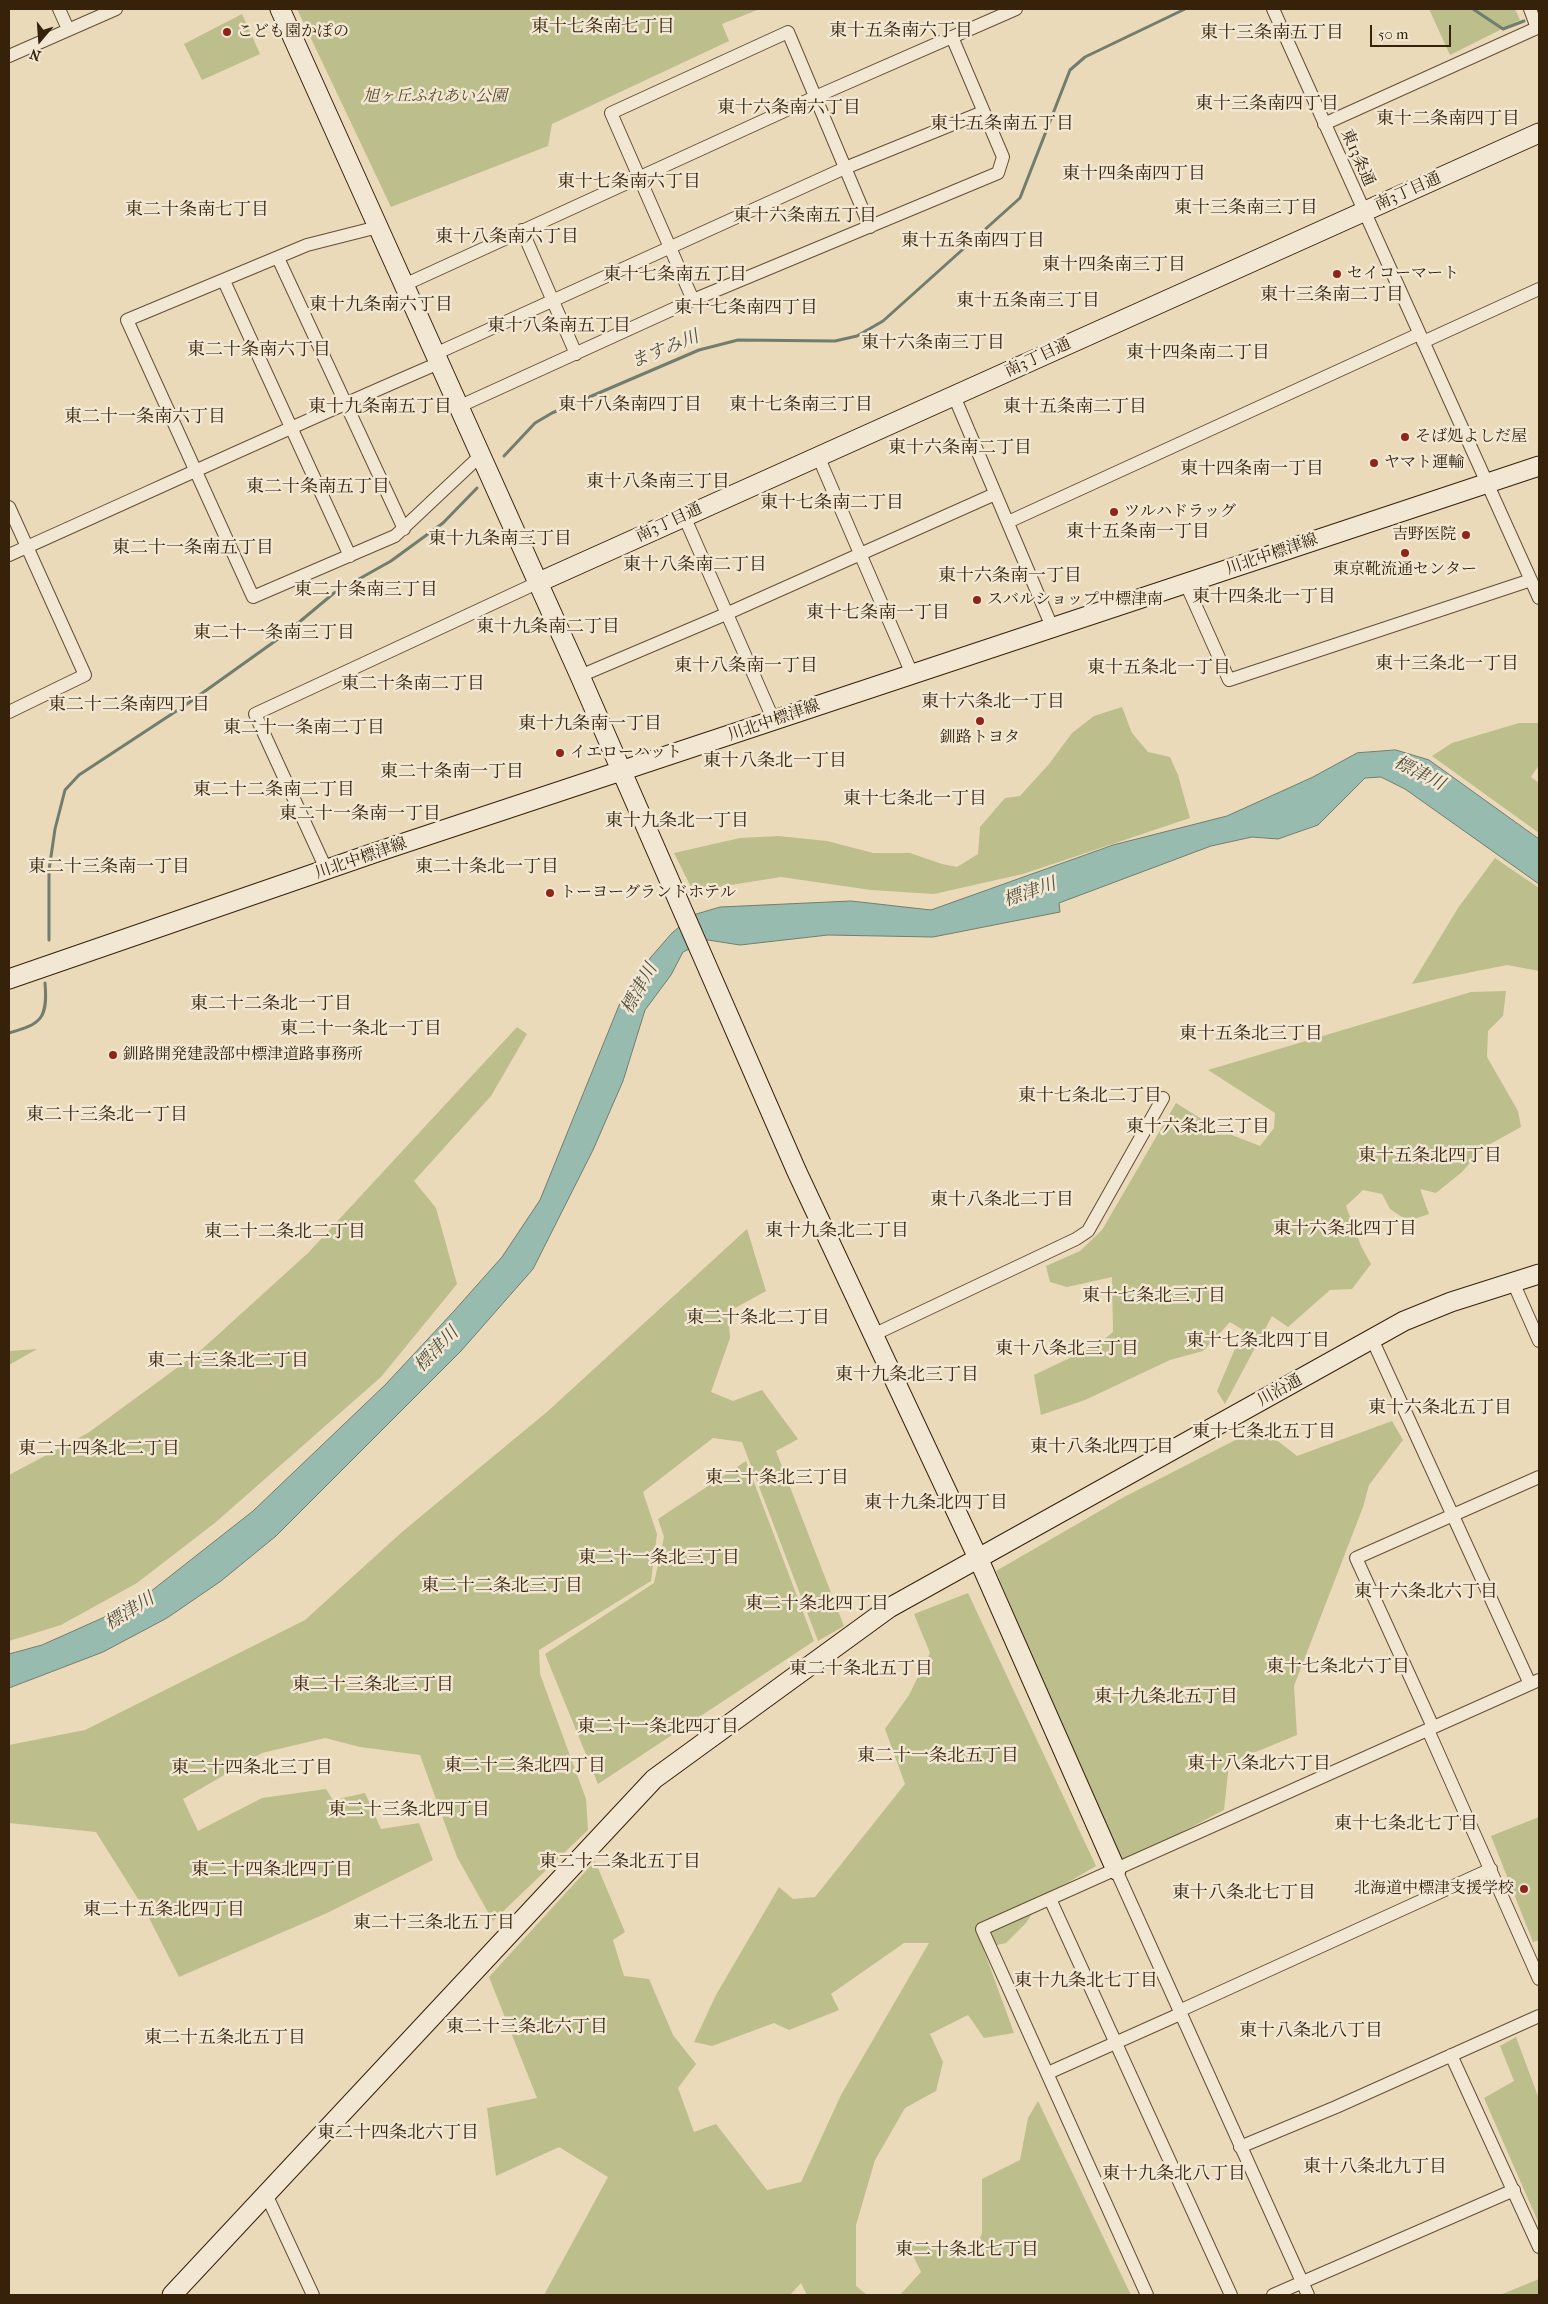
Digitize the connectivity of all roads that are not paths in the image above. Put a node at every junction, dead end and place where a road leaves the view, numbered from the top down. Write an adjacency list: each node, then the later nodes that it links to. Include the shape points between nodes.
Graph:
1 (59, 9): 8 (street)
2 (116, 9): 8 (street)
3 (280, 9): 18 (street)
4 (1016, 9): 9 (street)
5 (1273, 9): 13 (street, 東13条通)
6 (1530, 9): 7 (street)
7 (1538, 27): 13 (street)
8 (68, 29): 10 (street)
9 (952, 37): 11 (street); 12 (street)
10 (9, 56)
11 (815, 97): 15 (street); 16 (street); 16 (street, via 788,32 611,113)
12 (983, 112): 15 (street); 19 (street, via 1003,157 998,173)
13 (1324, 124): 17 (street, 東13条通)
14 (1539, 133): 17 (street, 南3丁目通)
15 (844, 168): 19 (street); 21 (street)
16 (640, 178): 20 (street); 21 (street)
17 (1364, 212): 28 (street, 東13条通); 31 (street, 南3丁目通)
18 (378, 227): 22 (street, via 307,245); 24 (street)
19 (870, 227): 26 (street)
20 (522, 230): 24 (street); 27 (street)
21 (671, 247): 26 (street); 27 (street)
22 (278, 258): 23 (street); 32 (street)
23 (224, 281): 34 (street); 38 (street, via 127,320)
24 (404, 285): 30 (street)
25 (1539, 288): 28 (street)
26 (693, 300): 29 (street)
27 (553, 301): 29 (street); 30 (street)
28 (1421, 338): 39 (street, 東13条通); 43 (street)
29 (576, 354): 33 (street)
30 (437, 359): 32 (street); 33 (street)
31 (954, 396): 36 (street, 南3丁目通); 40 (street)
32 (346, 403): 34 (street); 44 (street)
33 (458, 407): 35 (street)
34 (292, 426): 38 (street); 48 (street)
35 (480, 456): 44 (street); 50 (street)
36 (818, 456): 42 (street, 南3丁目通); 46 (street)
37 (1539, 466): 39 (street, 川北中標津線)
38 (196, 472): 45 (street); 48 (street, via 253,597)
39 (1486, 485): 49 (street, 東13条通); 51 (street, 川北中標津線, via 1368,521)
40 (995, 494): 43 (street); 46 (street)
41 (9, 507): 45 (street)
42 (684, 516): 50 (street, 南3丁目通); 53 (street)
43 (1008, 522): 54 (street)
44 (404, 529): 48 (street)
45 (27, 547): 47 (street); 57 (street, via 85,675)
46 (862, 553): 53 (street); 55 (street)
47 (9, 555)
48 (350, 556)
49 (1531, 580): 51 (street, via 1229,680); 52 (street, 東13条通)
50 (537, 583): 56 (street); 60 (street, via 255,714)
51 (1186, 584): 54 (street, 川北中標津線)
52 (1539, 598)
53 (726, 614): 56 (street); 58 (street)
54 (1052, 627): 55 (street, 川北中標津線)
55 (912, 674): 58 (street, 川北中標津線)
56 (580, 676): 59 (street)
57 (9, 712)
58 (774, 721): 59 (street, 川北中標津線)
59 (621, 771): 60 (street, 川北中標津線); 65 (street, via 797,1172)
60 (327, 871): 61 (street, 川北中標津線)
61 (9, 979)
62 (1163, 1098): 65 (street, via 1088,1231)
63 (1539, 1274): 64 (street, 川沿通)
64 (1513, 1282): 66 (street, 川沿通, via 1425,1311); 67 (street)
65 (875, 1334): 70 (street)
66 (1372, 1339): 69 (street); 70 (street, 川沿通)
67 (1539, 1341)
68 (1539, 1477): 69 (street)
69 (1453, 1515): 71 (street); 72 (street, via 1356,1558)
70 (979, 1560): 74 (street); 84 (street, 川沿通, via 889,1608 654,1779)
71 (1535, 1682): 72 (street)
72 (1431, 1729): 73 (street); 74 (street)
73 (1491, 1869): 76 (street); 77 (street)
74 (1116, 1870): 75 (street); 77 (street)
75 (1050, 1899): 79 (street); 81 (street, via 982,1929)
76 (1539, 1979)
77 (1180, 2012): 79 (street); 82 (street)
78 (1539, 2016): 80 (street)
79 (1115, 2043): 81 (street); 90 (street)
80 (1451, 2055): 82 (street); 83 (street)
81 (1048, 2073): 89 (street)
82 (1240, 2147): 86 (street)
83 (1514, 2190): 85 (street); 86 (street)
84 (266, 2194): 87 (street, 川沿通); 88 (street)
85 (1539, 2248)
86 (1302, 2282): 91 (street); 92 (street)
87 (172, 2295)
88 (313, 2295)
89 (1147, 2295)
90 (1231, 2295)
91 (1273, 2295)
92 (1308, 2295)

